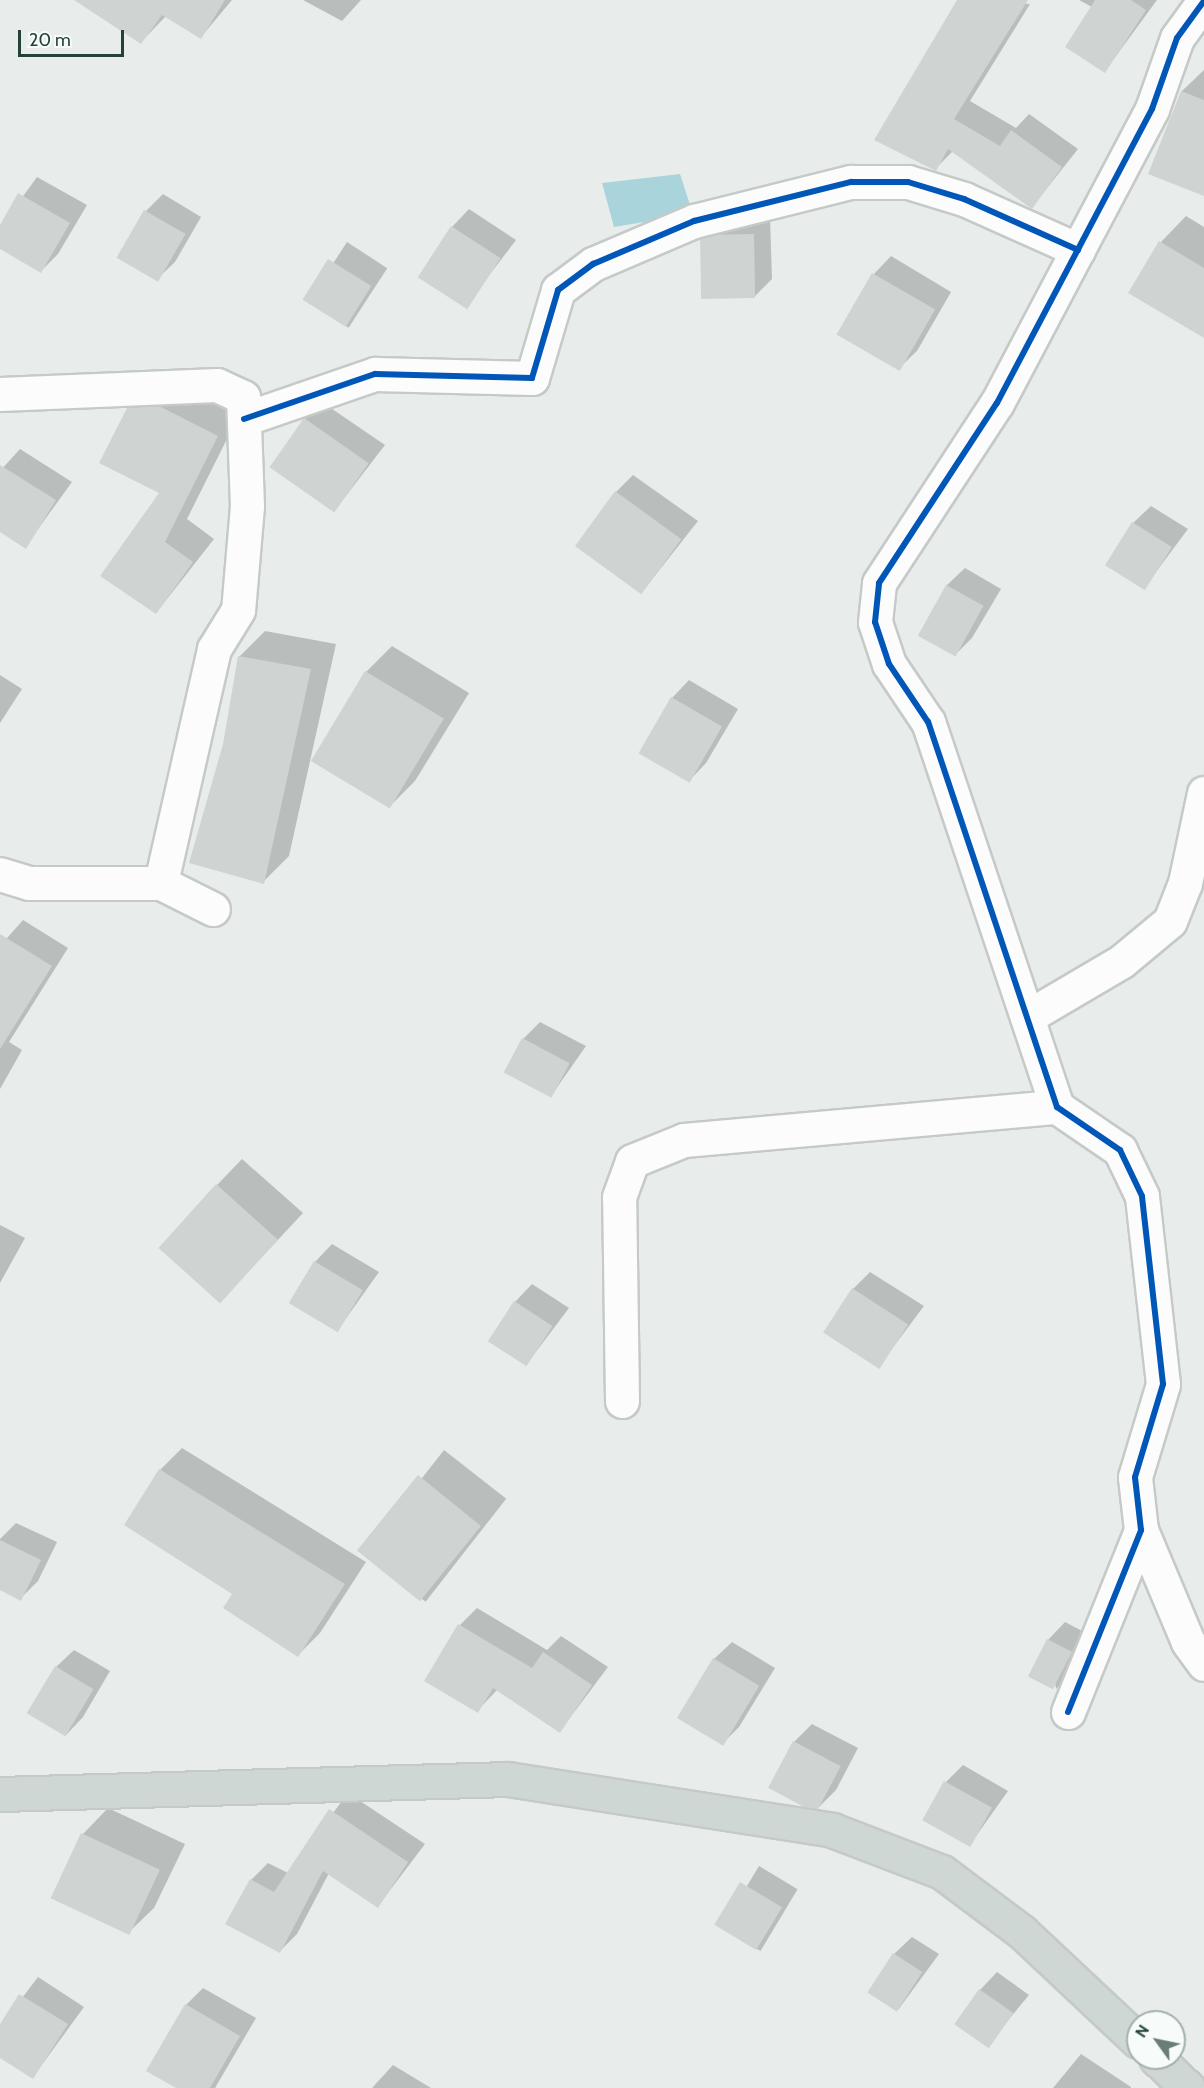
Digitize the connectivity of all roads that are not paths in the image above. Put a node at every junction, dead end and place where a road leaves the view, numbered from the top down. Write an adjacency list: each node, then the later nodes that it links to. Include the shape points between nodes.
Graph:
1 (1204, 1): 2 (street, via 1177,38 1152,109)
2 (1078, 250): 4 (street, via 964,199 919,186 851,182 694,221 593,264 558,290 532,378 375,374); 9 (street, via 997,403 879,583 875,622 889,664 928,722)
3 (0, 394): 4 (street, via 217,385 243,397)
4 (244, 419): 7 (street, via 248,506 238,610 214,649)
5 (1204, 793): 9 (street, via 1185,882 1170,921 1122,961)
6 (0, 874): 7 (street, via 29,883)
7 (161, 883): 8 (street)
8 (213, 909)
9 (1027, 1017): 10 (street)
10 (1057, 1107): 11 (street, via 684,1140 632,1161 618,1197); 12 (street, via 1120,1150 1142,1196 1163,1384 1135,1477)
11 (622, 1401)
12 (1141, 1530): 13 (street, via 1188,1642); 14 (street)
13 (1204, 1664)
14 (1068, 1712)
15 (0, 1794): 16 (main road, via 508,1779 832,1830 942,1872 1022,1932)
16 (1126, 2030)
17 (1169, 2070): 18 (main road)
18 (1188, 2088)

